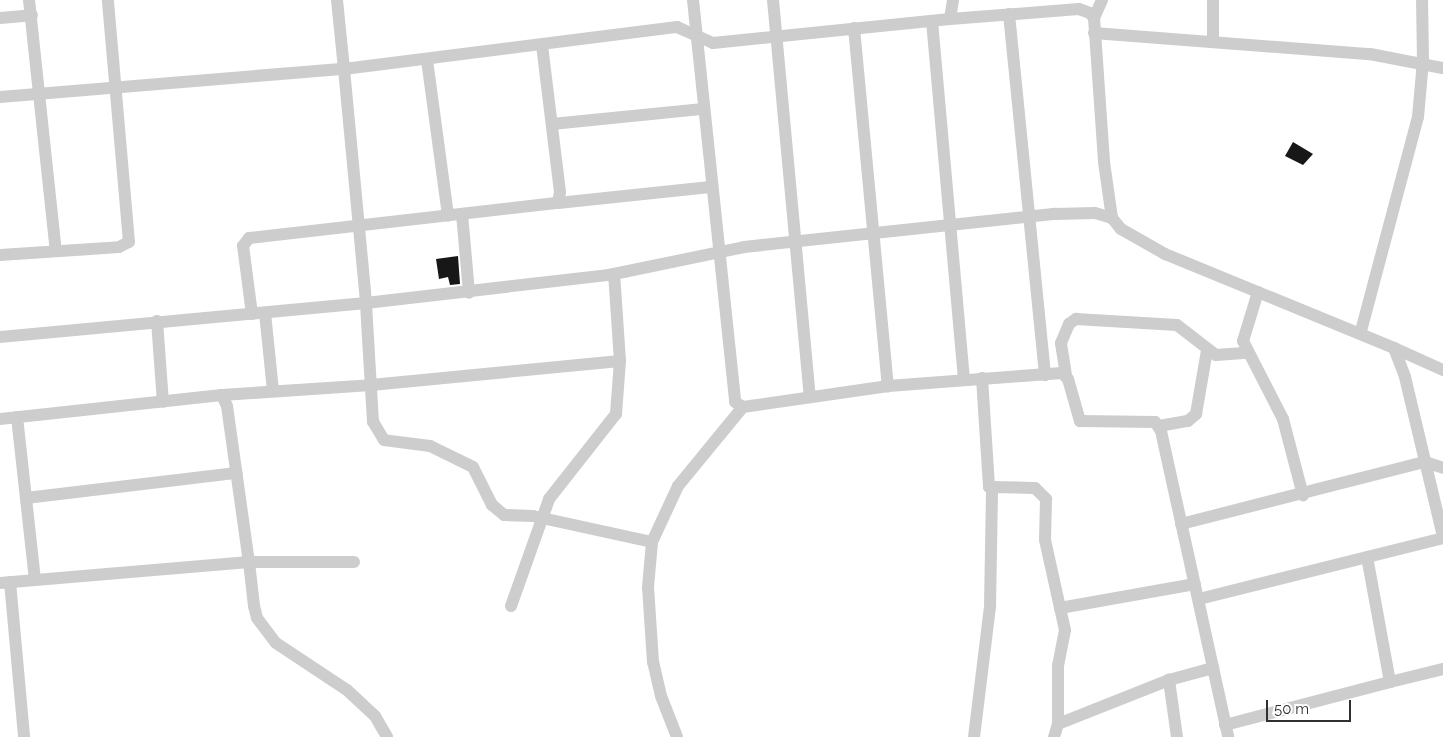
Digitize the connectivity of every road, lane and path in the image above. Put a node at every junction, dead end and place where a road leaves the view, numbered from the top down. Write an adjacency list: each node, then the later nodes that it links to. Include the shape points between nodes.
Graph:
1 (30, 0): 11 (street)
2 (108, 0): 26 (street)
3 (337, 0): 25 (street)
4 (693, 0): 19 (street)
5 (773, 0): 18 (street)
6 (953, 0): 14 (street)
7 (1102, 0): 13 (street)
8 (1213, 0): 20 (street)
9 (1422, 0): 23 (street)
10 (1009, 14): 13 (street, via 1079,9); 14 (street); 35 (street)
11 (32, 15): 12 (street); 27 (street)
12 (0, 18)
13 (1094, 18): 17 (street)
14 (950, 19): 15 (street)
15 (932, 21): 16 (street); 37 (street)
16 (854, 28): 18 (street); 39 (street)
17 (1094, 33): 20 (street); 36 (street)
18 (776, 35): 19 (street, via 713,43); 40 (street)
19 (696, 37): 21 (street, via 677,27); 29 (street)
20 (1213, 41): 23 (street)
21 (542, 45): 22 (street); 30 (street)
22 (428, 60): 25 (street); 34 (street)
23 (1423, 61): 24 (street); 51 (street, via 1418,118)
24 (1443, 68)
25 (344, 69): 26 (street); 38 (street)
26 (118, 87): 27 (street); 41 (street, via 130,242 119,247)
27 (41, 92): 28 (street); 41 (street)
28 (0, 97)
29 (703, 109): 30 (street); 31 (street)
30 (552, 124): 32 (street, via 560,192)
31 (710, 187): 32 (street); 43 (street)
32 (558, 203): 33 (street)
33 (462, 214): 34 (street); 46 (street)
34 (448, 216): 38 (street)
35 (1030, 218): 36 (street, via 1078,213); 37 (street); 58 (street)
36 (1112, 218): 45 (street, via 1121,229 1165,254)
37 (948, 226): 39 (street); 61 (street)
38 (361, 227): 47 (street); 49 (street, via 244,241)
39 (872, 234): 40 (street); 63 (street)
40 (797, 241): 43 (street); 66 (street)
41 (56, 250): 42 (street)
42 (0, 254)
43 (716, 254): 44 (street); 68 (street, via 734,402)
44 (614, 274): 46 (street); 56 (street)
45 (1258, 292): 51 (street); 55 (street, via 1243,334)
46 (469, 293): 47 (street)
47 (366, 304): 48 (street); 62 (street)
48 (265, 312): 49 (street); 64 (street)
49 (252, 314): 50 (street)
50 (157, 321): 52 (street); 67 (street)
51 (1360, 331): 53 (street)
52 (0, 337)
53 (1394, 348): 57 (street); 72 (street)
54 (1207, 350): 55 (street, via 1228,356); 59 (street, via 1177,324 1076,319 1066,329 1061,343); 71 (street, via 1196,414 1188,420)
55 (1247, 353): 76 (street, via 1280,412)
56 (620, 361): 62 (street); 78 (street, via 616,414 549,499)
57 (1443, 370)
58 (1044, 374): 59 (street); 60 (street)
59 (1066, 375): 71 (street, via 1080,422 1152,422)
60 (982, 378): 61 (street); 75 (street, via 988,480)
61 (964, 379): 63 (street)
62 (371, 385): 64 (street); 78 (street, via 375,429 384,440 439,449 477,471 498,512)
63 (888, 386): 66 (street)
64 (273, 390): 65 (street)
65 (222, 395): 67 (street); 74 (street, via 228,406)
66 (810, 397): 68 (street)
67 (163, 402): 69 (street)
68 (743, 407): 81 (street, via 678,486)
69 (17, 417): 70 (street); 77 (street)
70 (0, 419)
71 (1159, 426): 79 (street)
72 (1425, 462): 73 (street); 76 (street); 80 (street)
73 (1443, 468)
74 (237, 473): 77 (street); 83 (street)
75 (992, 490): 90 (street, via 1035,488 1043,492 1045,540); 100 (street, via 990,607)
76 (1303, 495): 79 (street)
77 (26, 498): 85 (street)
78 (542, 519): 81 (street); 89 (street)
79 (1181, 524): 87 (street)
80 (1443, 538): 82 (street)
81 (652, 542): 99 (street, via 648,587 653,662 661,696)
82 (1367, 557): 88 (street); 94 (street)
83 (249, 562): 84 (street); 85 (street); 98 (street, via 254,606 264,629 276,643 347,690 378,720)
84 (354, 562)
85 (34, 579): 86 (street)
86 (5, 583): 97 (street)
87 (1195, 584): 88 (street); 90 (street)
88 (1199, 598): 91 (street)
89 (511, 606)
90 (1060, 608): 95 (street, via 1065,630 1057,682)
91 (1213, 668): 93 (street); 96 (street)
92 (1443, 669): 94 (street)
93 (1169, 680): 95 (street); 102 (street)
94 (1390, 682): 96 (street)
95 (1058, 724): 101 (street)
96 (1226, 731)
97 (24, 737)
98 (387, 737)
99 (677, 737)
100 (974, 737)
101 (1054, 737)
102 (1177, 737)

